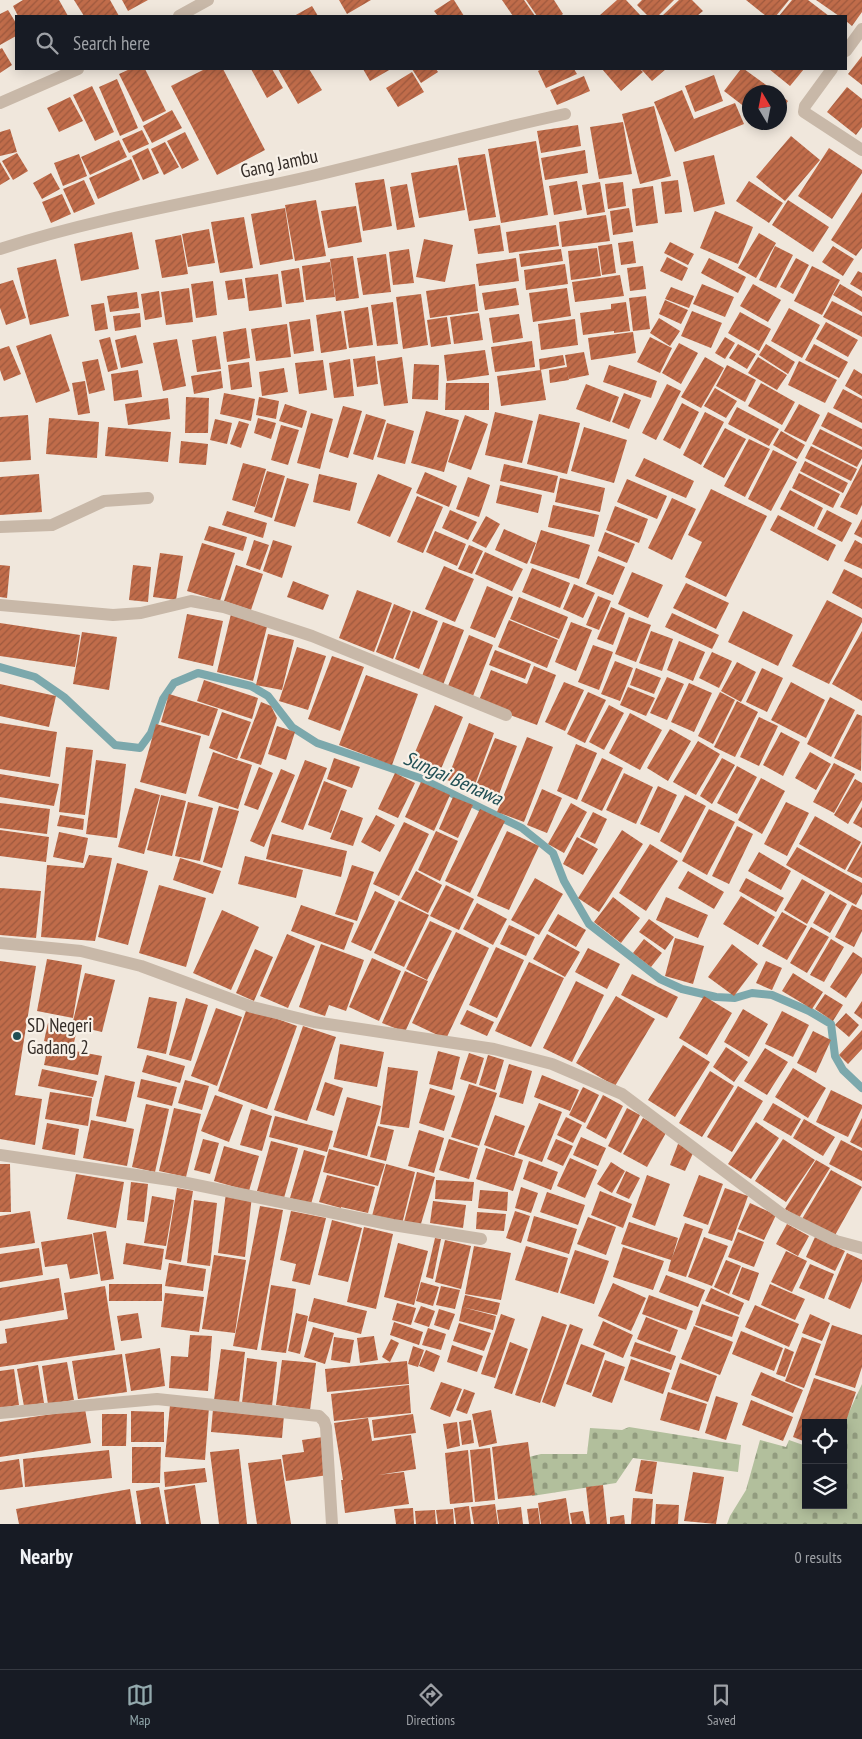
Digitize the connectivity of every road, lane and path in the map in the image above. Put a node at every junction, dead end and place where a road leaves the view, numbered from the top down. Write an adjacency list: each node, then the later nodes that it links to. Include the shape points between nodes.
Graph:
1 (208, 0): 2 (street)
2 (181, 15)
3 (862, 29): 4 (street)
4 (847, 50)
5 (76, 70): 7 (street)
6 (831, 70): 9 (street, via 804,112)
7 (0, 103)
8 (565, 114): 10 (street, Gang Jambu, via 312,176 151,209)
9 (862, 150)
10 (0, 249)
11 (148, 498): 12 (street, via 104,501 52,525)
12 (0, 527)
13 (0, 605): 14 (street, via 113,615 141,613 190,601 224,607 312,636)
14 (506, 715)
15 (0, 943): 18 (street, via 81,951 141,966 252,1007 306,1020 494,1049 552,1064 622,1094 783,1215 836,1241)
16 (0, 1155): 17 (street, via 177,1181 393,1225)
17 (482, 1239)
18 (862, 1248)
19 (0, 1413): 20 (street, via 157,1399 319,1416 326,1427)
20 (332, 1524)

